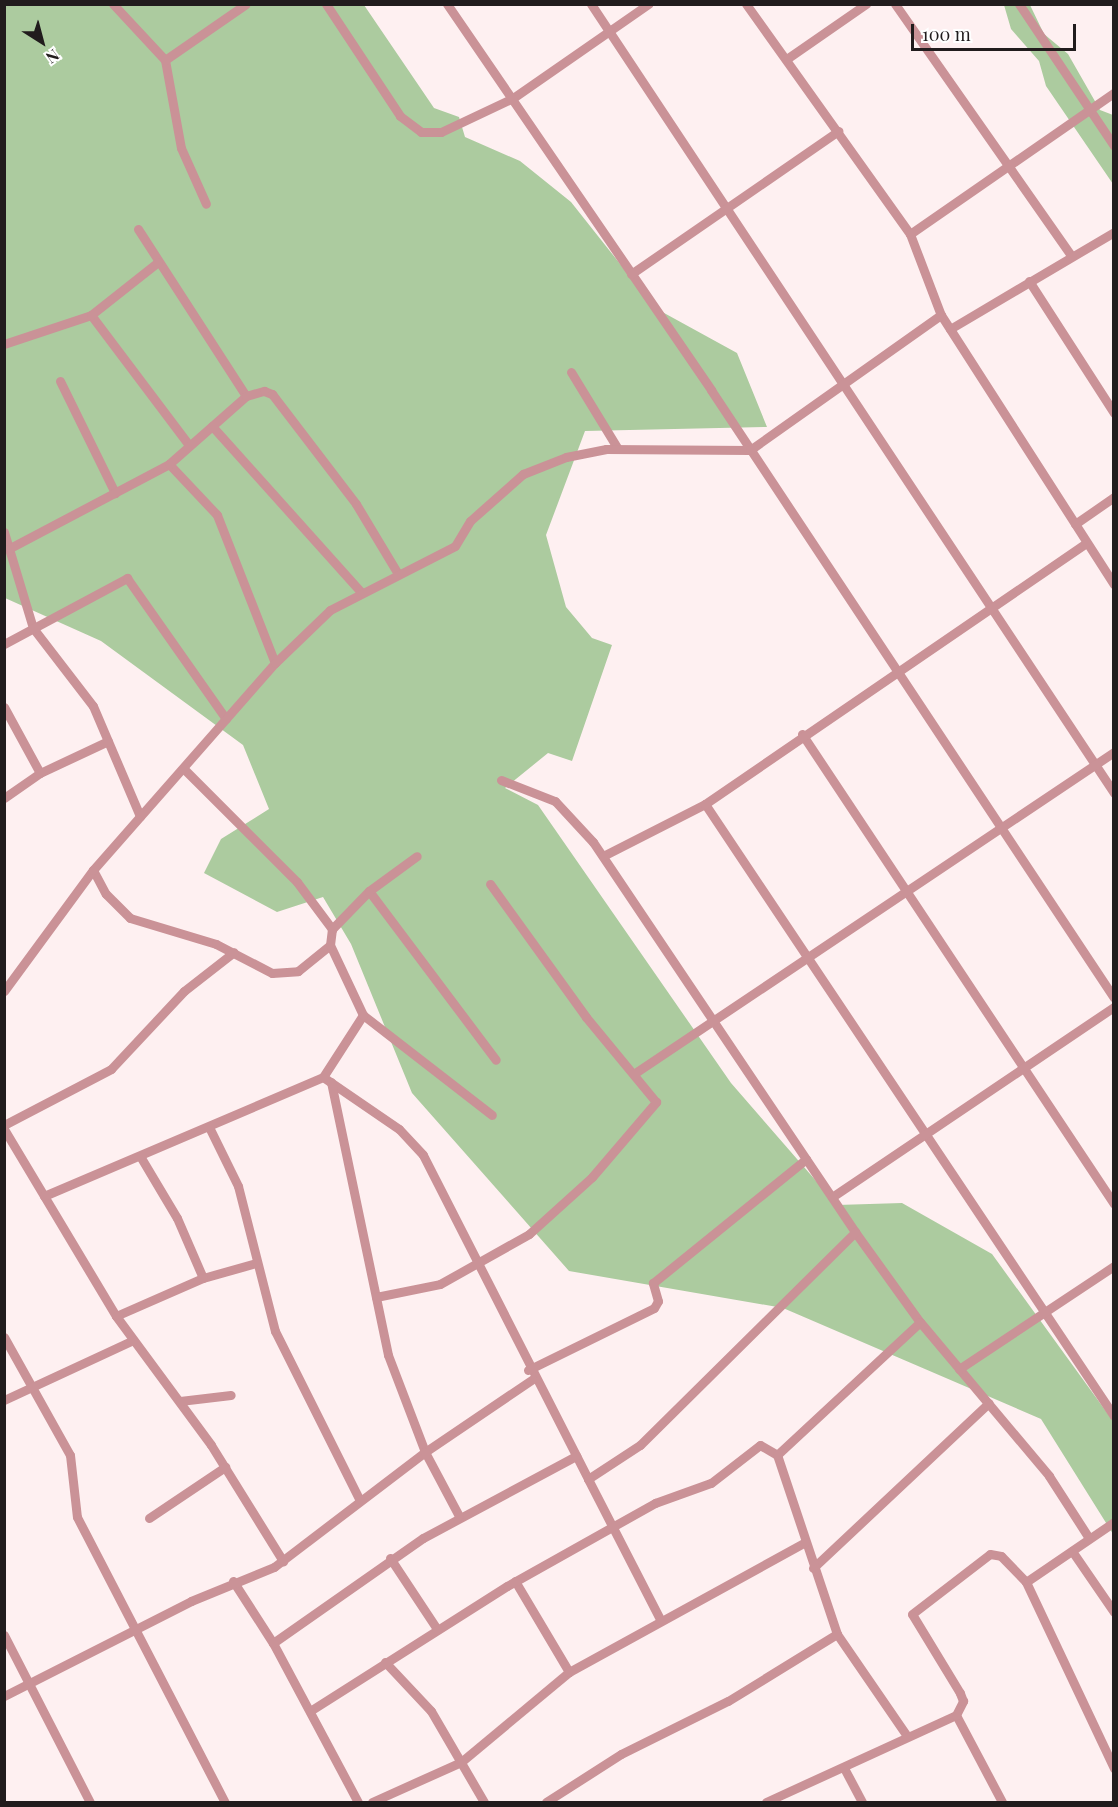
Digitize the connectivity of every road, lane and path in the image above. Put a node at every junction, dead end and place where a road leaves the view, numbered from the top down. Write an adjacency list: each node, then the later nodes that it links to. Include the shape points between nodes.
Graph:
1 (113, 4): 13 (street)
2 (246, 4): 13 (street)
3 (326, 4): 15 (street, via 400,116 421,132 456,128)
4 (447, 4): 15 (street)
5 (591, 4): 11 (street)
6 (648, 4): 11 (street)
7 (746, 4): 12 (street)
8 (866, 4): 12 (street)
9 (895, 4): 19 (street)
10 (1020, 4): 16 (street)
11 (610, 30): 15 (street); 21 (street)
12 (788, 58): 17 (street)
13 (165, 60): 20 (street, via 181,148)
14 (1113, 93): 16 (street)
15 (513, 98): 27 (street)
16 (1090, 110): 18 (street); 19 (street)
17 (838, 131): 21 (street); 24 (street)
18 (1113, 146)
19 (1010, 165): 24 (street); 25 (street)
20 (206, 204)
21 (726, 210): 27 (street); 35 (street)
22 (138, 230): 26 (street)
23 (1113, 232): 25 (street)
24 (910, 234): 30 (street)
25 (1070, 254): 28 (street)
26 (158, 262): 29 (street); 36 (street)
27 (632, 274): 41 (street)
28 (1029, 281): 31 (street); 37 (street)
29 (91, 315): 32 (street); 39 (street)
30 (941, 315): 31 (street); 35 (street)
31 (950, 329): 45 (street)
32 (4, 344)
33 (571, 372): 40 (street)
34 (60, 381): 43 (street)
35 (844, 385): 41 (street); 52 (street)
36 (246, 396): 38 (street); 49 (street, via 272,394 356,504)
37 (1113, 413)
38 (212, 426): 39 (street); 51 (street)
39 (189, 446): 42 (street)
40 (618, 449): 41 (street); 49 (street, via 566,457 523,474 470,521 455,546)
41 (750, 450): 56 (street)
42 (169, 464): 43 (street); 55 (street, via 217,515)
43 (115, 493): 48 (street)
44 (1113, 497): 45 (street)
45 (1074, 524): 47 (street)
46 (4, 532): 48 (street)
47 (1086, 543): 50 (street); 52 (street)
48 (10, 548): 53 (street)
49 (398, 574): 51 (street)
50 (1113, 584)
51 (360, 591): 55 (street, via 330,610)
52 (992, 606): 56 (street); 62 (street)
53 (33, 628): 54 (street); 58 (street, via 127,578); 60 (street, via 85,692)
54 (4, 644)
55 (275, 663): 58 (street)
56 (896, 671): 59 (street); 70 (street)
57 (4, 707): 64 (street)
58 (226, 718): 63 (street)
59 (802, 734): 68 (street); 76 (street)
60 (108, 741): 64 (street); 69 (street)
61 (1113, 752): 62 (street)
62 (1095, 765): 66 (street); 70 (street)
63 (184, 769): 69 (street); 77 (street, via 297,882)
64 (40, 773): 67 (street)
65 (501, 780): 72 (street, via 555,801)
66 (1113, 792)
67 (4, 798)
68 (705, 804): 72 (street); 80 (street)
69 (141, 816): 73 (street)
70 (1001, 829): 76 (street); 84 (street)
71 (417, 856): 75 (street)
72 (603, 856): 87 (street)
73 (93, 870): 79 (street, via 106,894 130,918); 82 (street)
74 (490, 884): 90 (street, via 586,1017)
75 (369, 891): 77 (street); 88 (street)
76 (908, 892): 80 (street); 89 (street)
77 (332, 929): 78 (street)
78 (330, 945): 79 (street, via 285,975); 86 (street)
79 (234, 952): 93 (street, via 184,991 111,1069)
80 (808, 957): 87 (street); 95 (street)
81 (4, 972): 82 (street)
82 (14, 978): 83 (street)
83 (4, 991)
84 (1113, 998)
85 (1113, 1007): 89 (street)
86 (363, 1015): 91 (street); 92 (street)
87 (714, 1021): 90 (street); 97 (street)
88 (496, 1060)
89 (1023, 1070): 95 (street); 100 (street)
90 (635, 1073): 103 (street, via 655,1096 652,1109 592,1177 529,1234)
91 (327, 1080): 94 (street); 103 (street, via 416,1146); 106 (street)
92 (492, 1115)
93 (4, 1127): 98 (street)
94 (209, 1127): 96 (street); 102 (street, via 231,1166)
95 (927, 1133): 99 (street); 107 (street)
96 (140, 1156): 98 (street); 105 (street, via 177,1218)
97 (806, 1159): 99 (street); 113 (street, via 653,1283 658,1301 654,1308)
98 (44, 1196): 108 (street)
99 (832, 1197): 101 (street)
100 (1113, 1204)
101 (855, 1232): 109 (street); 124 (street, via 640,1445)
102 (256, 1263): 105 (street); 125 (street, via 291,1370)
103 (478, 1266): 106 (street, via 440,1284); 113 (street)
104 (1113, 1266): 107 (street)
105 (203, 1278): 108 (street)
106 (376, 1297): 120 (street, via 395,1379)
107 (1044, 1311): 112 (street); 119 (street)
108 (116, 1316): 111 (street)
109 (920, 1322): 112 (street); 121 (street)
110 (4, 1337): 114 (street)
111 (133, 1340): 114 (street); 117 (street)
112 (959, 1369): 118 (street)
113 (530, 1374): 120 (street); 122 (street)
114 (33, 1387): 116 (street); 142 (street, via 70,1455 77,1517)
115 (231, 1395): 117 (street)
116 (4, 1400)
117 (180, 1401): 123 (street)
118 (989, 1403): 130 (street, via 1049,1476); 135 (street)
119 (1113, 1416)
120 (424, 1452): 125 (street); 126 (street)
121 (777, 1455): 129 (street, via 760,1445 711,1483 685,1489); 131 (street)
122 (576, 1456): 124 (street); 126 (street)
123 (225, 1467): 127 (street); 134 (street)
124 (588, 1479): 129 (street)
125 (359, 1498): 134 (street)
126 (459, 1516): 133 (street)
127 (150, 1518)
128 (1113, 1522): 130 (street)
129 (610, 1528): 137 (street); 140 (street)
130 (1089, 1538): 132 (street)
131 (805, 1542): 135 (street); 140 (street)
132 (1072, 1551): 138 (street); 139 (street)
133 (390, 1558): 141 (street); 145 (street)
134 (283, 1561): 136 (street)
135 (813, 1568): 143 (street)
136 (233, 1581): 142 (street); 145 (street)
137 (515, 1581): 141 (street); 147 (street)
138 (1026, 1582): 151 (street, via 1001,1556 990,1554 912,1614 960,1693 963,1701); 155 (street)
139 (1113, 1612)
140 (660, 1619): 147 (street)
141 (437, 1629): 146 (street)
142 (135, 1630): 148 (street); 157 (street)
143 (837, 1634): 152 (street); 161 (street, via 728,1701 621,1754)
144 (4, 1635): 148 (street)
145 (273, 1643): 150 (street)
146 (385, 1662): 150 (street); 153 (street, via 431,1711)
147 (569, 1672): 153 (street)
148 (31, 1683): 149 (street); 156 (street)
149 (4, 1696)
150 (310, 1712): 158 (street)
151 (956, 1715): 152 (street); 164 (street)
152 (907, 1736): 154 (street)
153 (461, 1762): 159 (street); 160 (street)
154 (844, 1768): 162 (street); 163 (street)
155 (1113, 1768)
156 (90, 1803)
157 (225, 1803)
158 (358, 1803)
159 (372, 1803)
160 (484, 1803)
161 (546, 1803)
162 (766, 1803)
163 (862, 1803)
164 (1002, 1803)

